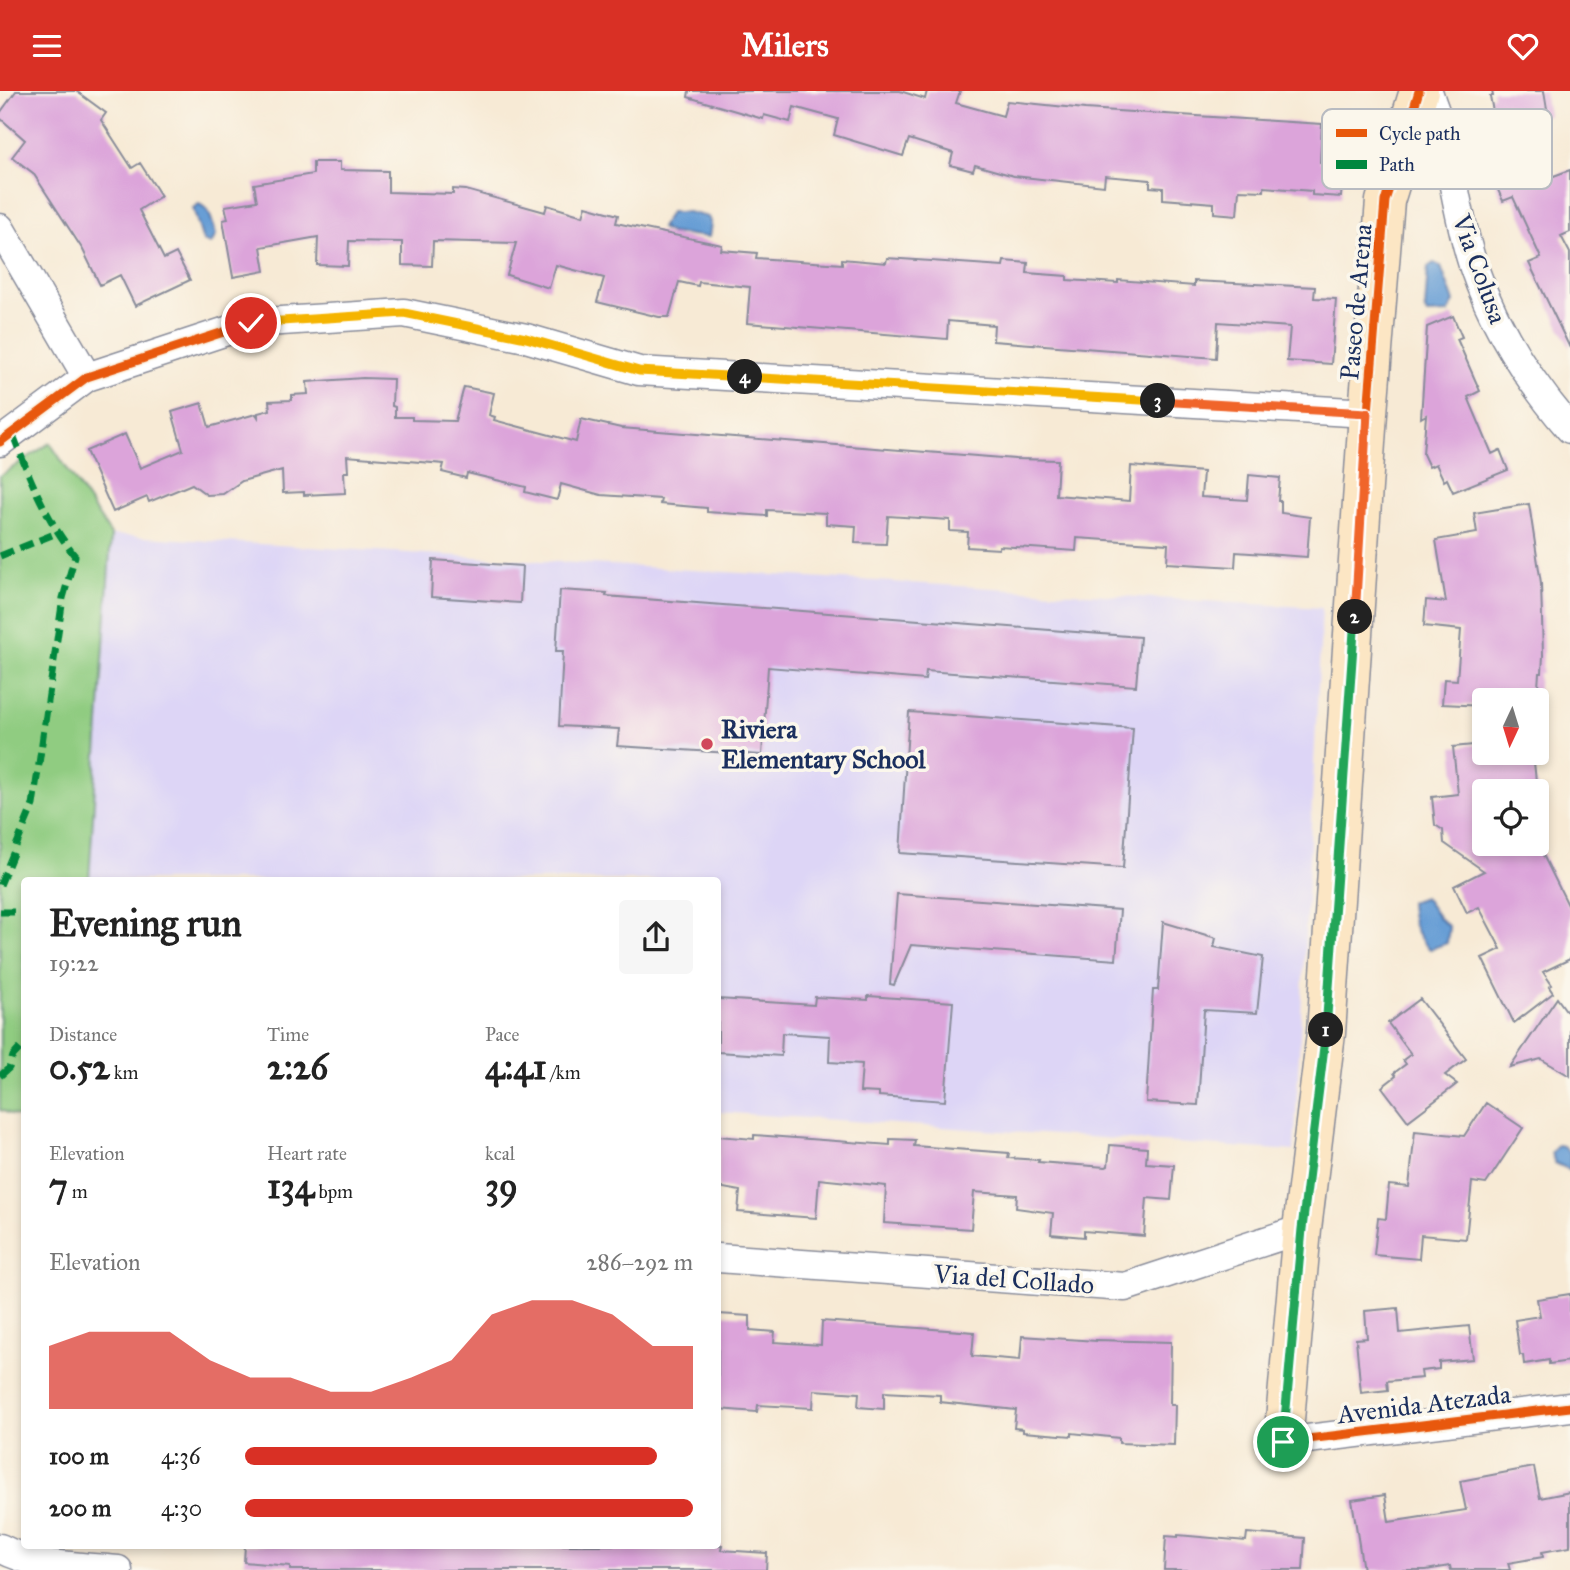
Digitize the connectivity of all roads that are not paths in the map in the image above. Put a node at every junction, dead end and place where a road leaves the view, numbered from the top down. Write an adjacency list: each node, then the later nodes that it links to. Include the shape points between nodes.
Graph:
1 (1419, 91): 3 (street, Paseo de Arena)
2 (1428, 91): 4 (street, Via Colusa)
3 (1413, 109)
4 (1434, 109)
5 (1389, 189): 9 (street, Paseo de Arena)
6 (1454, 189): 10 (street, Via Colusa, via 1492,314 1514,355)
7 (0, 228): 8 (street)
8 (87, 377): 9 (street, via 251,323 404,313 526,338 639,371); 11 (street)
9 (1367, 413): 12 (street, Paseo de Arena, via 1326,1033)
10 (1570, 429)
11 (0, 442)
12 (1302, 1229): 13 (street, Via del Collado, via 1125,1287); 15 (street, Paseo de Arena)
13 (721, 1258)
14 (1570, 1407): 15 (street, Avenida Atezada)
15 (1283, 1442)
16 (0, 1548): 17 (street, via 22,1560)
17 (118, 1570)

